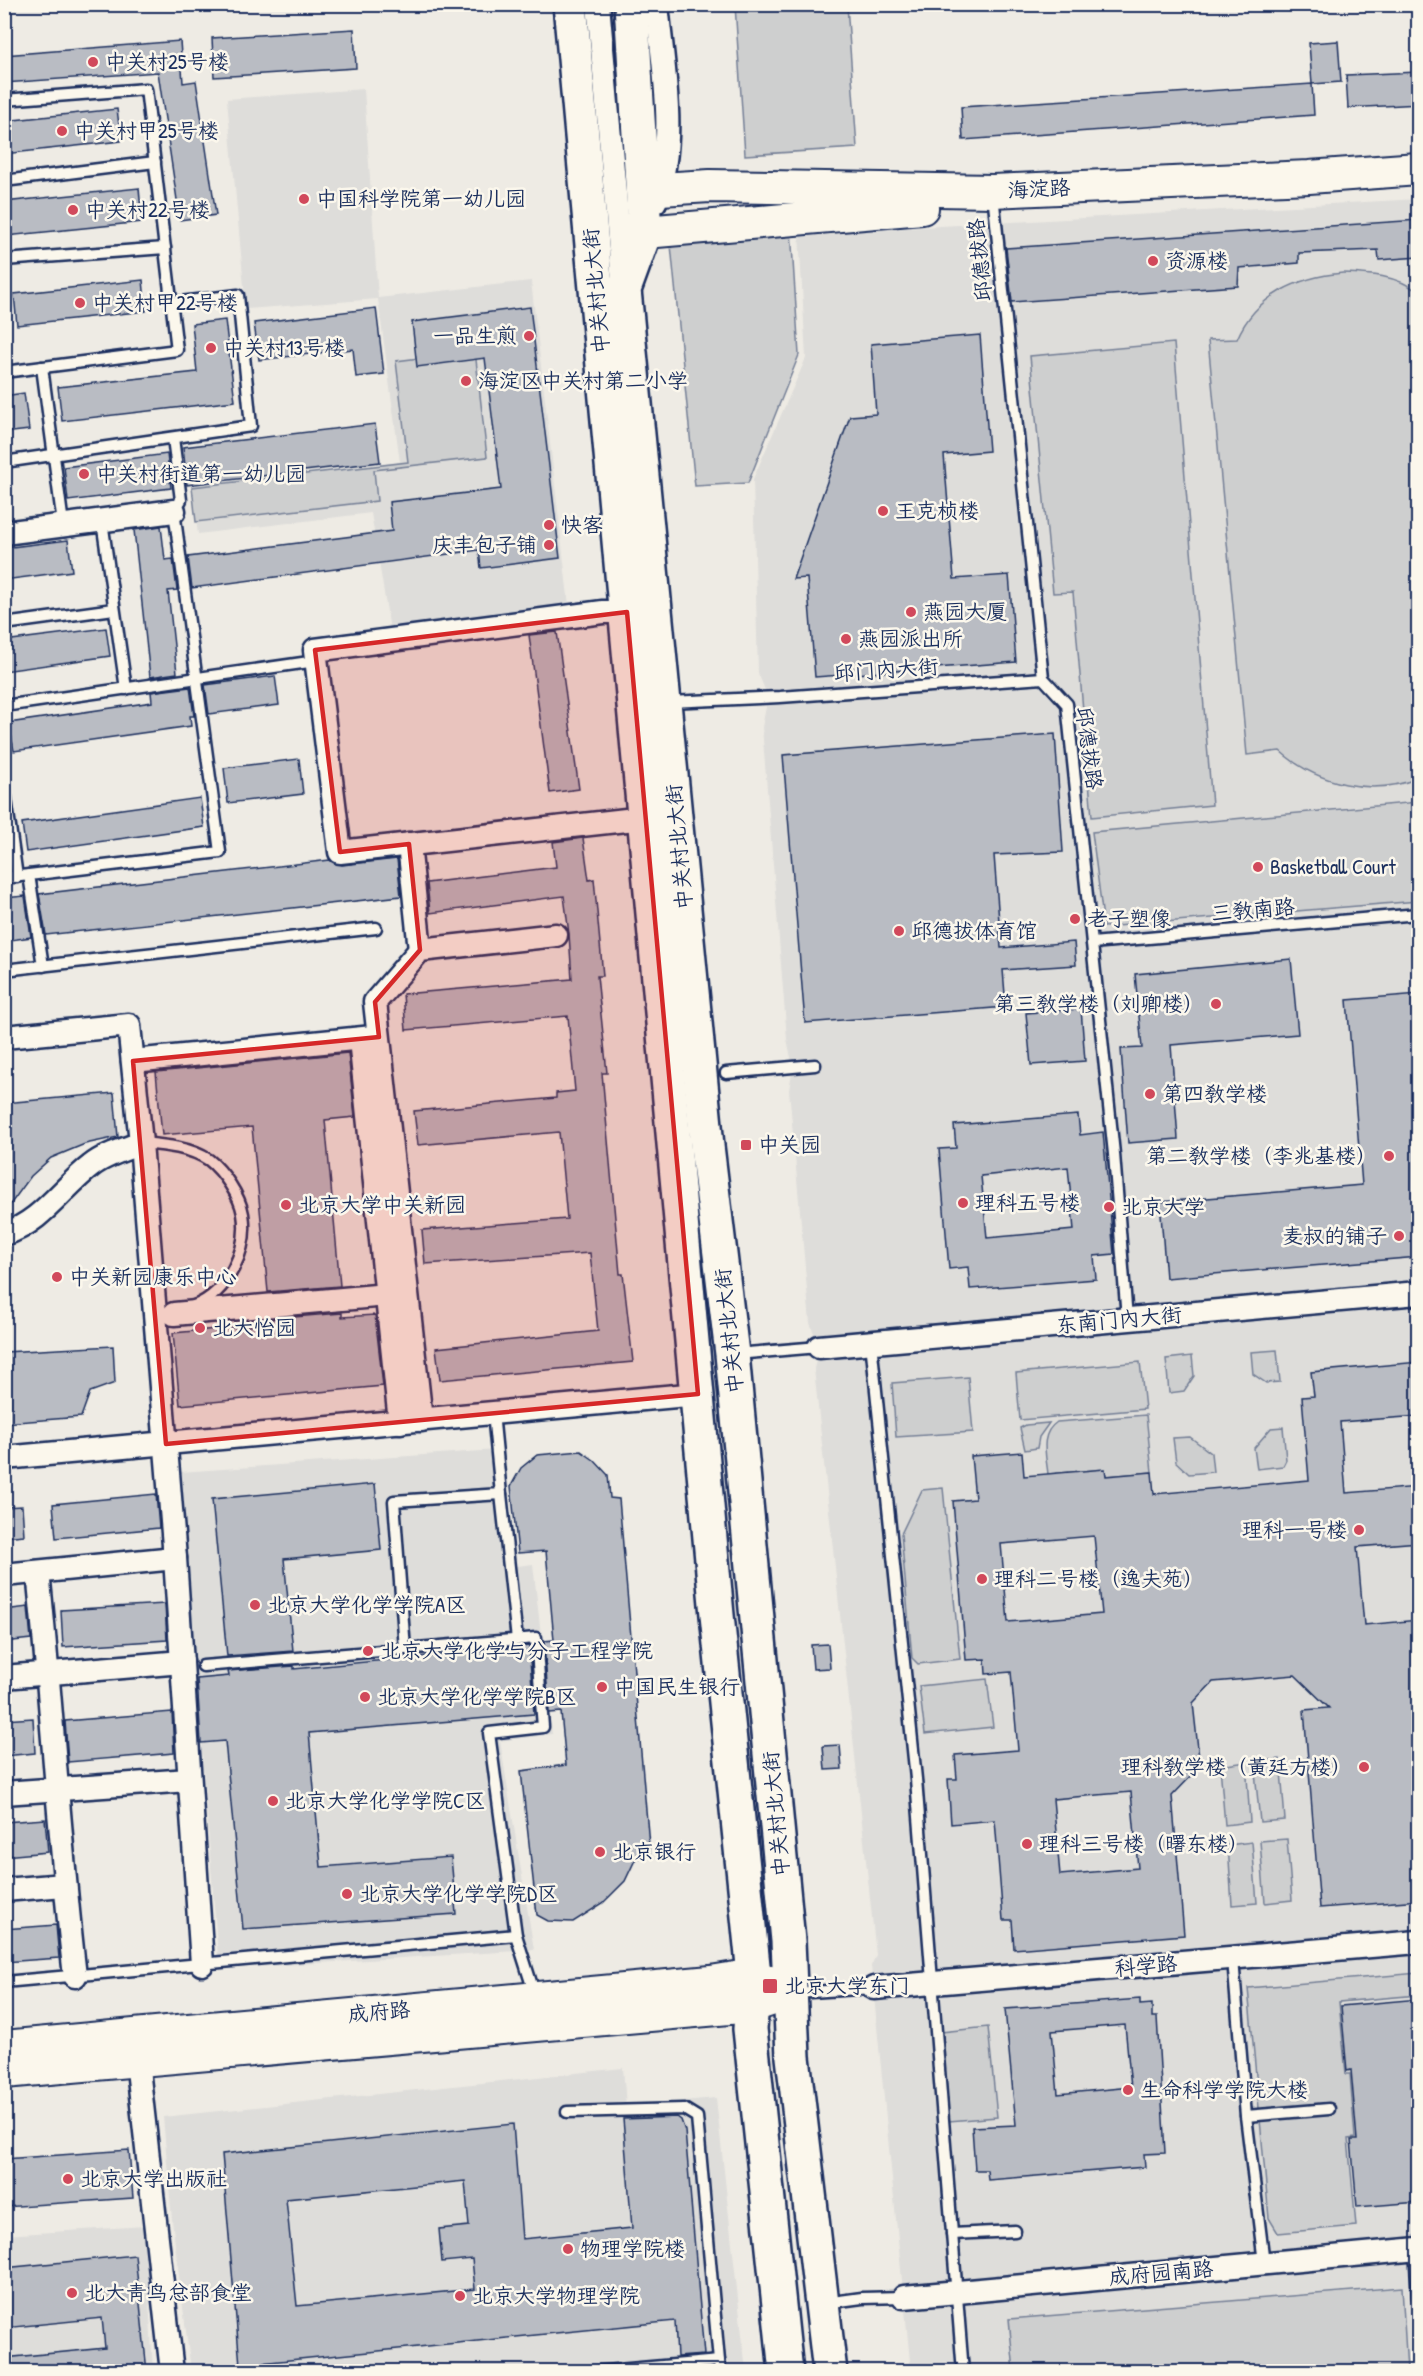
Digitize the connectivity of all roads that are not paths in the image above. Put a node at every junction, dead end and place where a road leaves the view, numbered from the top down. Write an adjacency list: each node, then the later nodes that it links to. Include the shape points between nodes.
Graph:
1 (570, 4): 26 (main road, 中关村北大街)
2 (598, 4): 14 (street, 中关村北大街)
3 (631, 4): 11 (main road, 中关村北大街)
4 (657, 4): 9 (street, 中关村北大街, via 669,140)
5 (4, 100): 6 (lane, via 146,89)
6 (155, 162): 8 (lane); 12 (lane)
7 (1419, 170): 10 (main road, 海淀路)
8 (4, 181)
9 (660, 189): 10 (main road, 海淀路, via 710,186); 11 (street, 中关村北大街)
10 (993, 191): 11 (main road, via 967,204); 29 (lane, 邱德拔路)
11 (645, 232): 14 (main road, 中关村北大街)
12 (165, 248): 13 (lane); 15 (lane)
13 (4, 260)
14 (624, 290): 32 (main road, 中关村北大街)
15 (172, 303): 16 (lane, via 177,350); 18 (lane, via 238,295 251,426)
16 (42, 368): 17 (lane); 19 (lane)
17 (4, 372)
18 (173, 438): 19 (lane); 21 (lane, via 181,500)
19 (55, 455): 20 (lane); 23 (lane)
20 (4, 462)
21 (174, 511): 22 (street); 30 (lane)
22 (102, 522): 23 (street); 25 (lane)
23 (63, 524): 24 (street)
24 (4, 533)
25 (114, 609): 27 (lane); 31 (lane)
26 (627, 612): 28 (street, via 315,650); 35 (main road, 中关村北大街)
27 (4, 624)
28 (316, 662): 30 (lane); 36 (street, via 340,852)
29 (1043, 678): 32 (lane, 邱门内大街); 43 (lane, 邱德拔路, via 1066,704)
30 (197, 679): 31 (lane); 37 (lane, via 220,852)
31 (126, 689): 33 (lane)
32 (665, 702): 60 (main road, 中关村北大街, via 707,1146)
33 (4, 706)
34 (4, 784): 38 (lane)
35 (644, 818): 36 (street); 61 (main road, 中关村北大街)
36 (410, 844): 44 (street)
37 (28, 875): 38 (lane); 45 (lane)
38 (17, 877): 39 (lane)
39 (4, 878)
40 (1419, 914): 43 (lane, 三教南路)
41 (376, 928): 45 (lane)
42 (556, 935): 44 (street)
43 (1092, 943): 57 (lane, 邱德拔路)
44 (420, 950): 48 (street, via 375,1002)
45 (43, 966): 46 (lane)
46 (4, 970)
47 (4, 1037): 49 (street, via 129,1025)
48 (370, 1038): 49 (street); 55 (street); 63 (street)
49 (133, 1061): 52 (street)
50 (814, 1065): 51 (lane)
51 (726, 1073)
52 (141, 1143): 53 (street, via 92,1165 41,1213); 56 (street); 56 (lane, via 182,1149 208,1160 227,1179 243,1213 243,1244 234,1269 219,1289 200,1304)
53 (4, 1234)
54 (1419, 1293): 57 (street, 东南门内大街)
55 (387, 1295): 56 (street); 63 (street)
56 (165, 1315): 64 (street)
57 (1127, 1319): 58 (street, 东南门内大街)
58 (871, 1342): 59 (street, 东南门内大街); 86 (lane)
59 (819, 1347): 60 (lane)
60 (732, 1354): 89 (main road, 中关村北大街)
61 (698, 1394): 62 (street); 88 (main road, 中关村北大街)
62 (493, 1413): 63 (street); 66 (lane)
63 (411, 1421): 64 (street)
64 (166, 1444): 65 (street); 67 (street)
65 (4, 1458)
66 (501, 1494): 70 (lane); 71 (lane, via 394,1501)
67 (175, 1558): 68 (street); 72 (street)
68 (38, 1572): 69 (street); 73 (street)
69 (4, 1575)
70 (517, 1640): 71 (lane); 80 (lane, via 536,1638 543,1727 489,1733)
71 (405, 1649): 72 (lane)
72 (192, 1664): 73 (street); 75 (street)
73 (48, 1673): 74 (street); 76 (street)
74 (4, 1677)
75 (189, 1780): 76 (street); 83 (street)
76 (57, 1789): 77 (street); 78 (street)
77 (4, 1793)
78 (64, 1885): 79 (street); 84 (street)
79 (4, 1890)
80 (516, 1935): 83 (lane); 90 (lane)
81 (1419, 1942): 82 (street, 科学路)
82 (1233, 1959): 86 (street, 科学路); 96 (lane)
83 (202, 1964): 84 (lane)
84 (75, 1976): 85 (lane)
85 (4, 1982)
86 (933, 1983): 87 (street, 科学路); 98 (lane)
87 (874, 1988): 89 (lane)
88 (753, 1990): 89 (main road); 90 (main road, 成府路, via 711,1982); 92 (main road, 成府路); 108 (main road, 中关村北大街, via 750,2030)
89 (791, 1993): 104 (main road, 中关村北大街, via 793,2056)
90 (536, 1998): 91 (main road, 成府路)
91 (4, 2048)
92 (137, 2060): 93 (main road, 成府路); 106 (street)
93 (4, 2072)
94 (1329, 2109): 96 (lane)
95 (567, 2112): 105 (lane, via 684,2109 697,2117)
96 (1246, 2116): 100 (lane)
97 (1015, 2231): 98 (lane)
98 (952, 2234): 101 (lane)
99 (1417, 2250): 100 (street, 成府园南路); 103 (lane)
100 (1264, 2263): 101 (street, 成府园南路)
101 (955, 2292): 102 (street, 成府园南路); 110 (lane)
102 (904, 2297): 104 (lane)
103 (1419, 2298)
104 (822, 2303): 109 (main road, 中关村北大街)
105 (719, 2366): 107 (lane)
106 (172, 2372)
107 (595, 2372)
108 (786, 2372)
109 (830, 2372)
110 (963, 2372)

